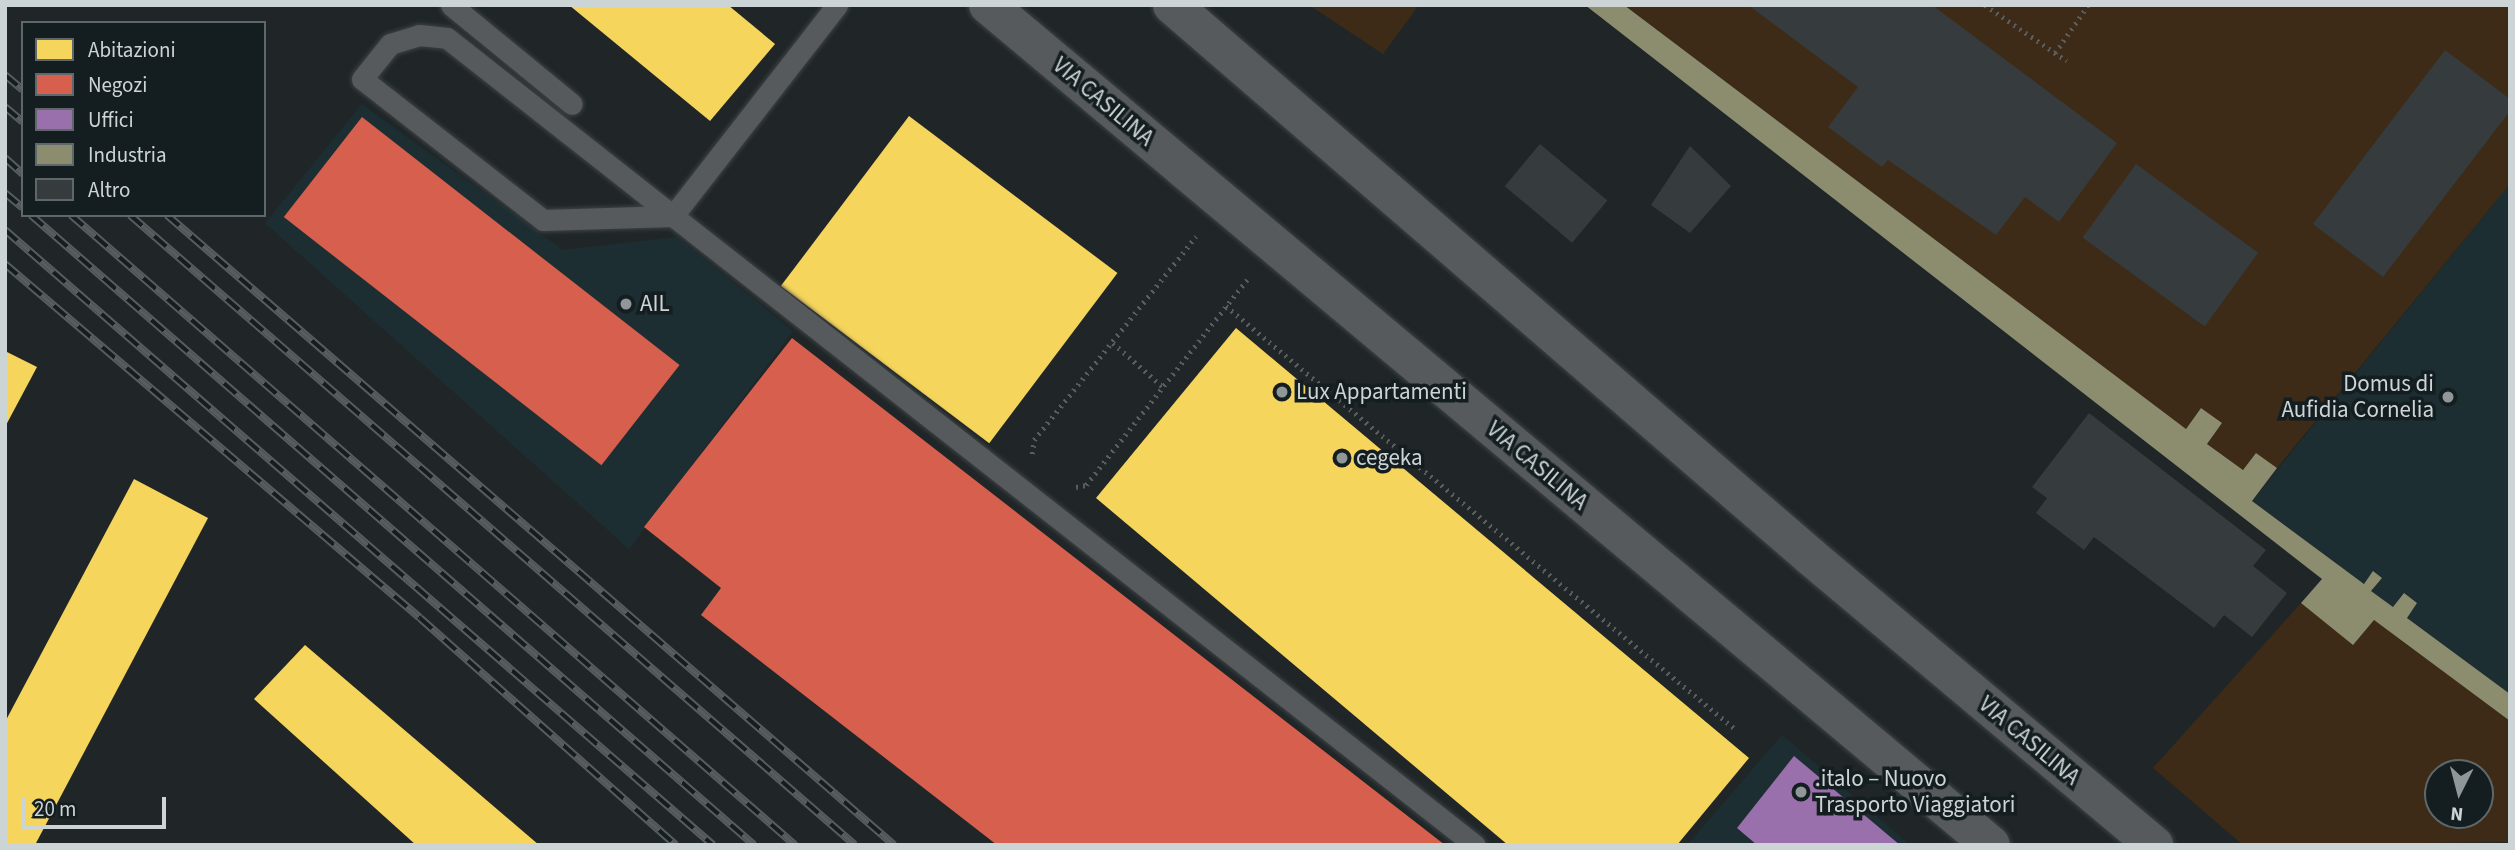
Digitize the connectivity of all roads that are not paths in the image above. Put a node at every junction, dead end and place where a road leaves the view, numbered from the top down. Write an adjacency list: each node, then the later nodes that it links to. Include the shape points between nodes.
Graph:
1 (451, 5): 5 (lane)
2 (837, 5): 6 (lane)
3 (988, 5): 8 (main road, VIA CASILINA)
4 (1172, 5): 9 (main road, VIA CASILINA, via 1811,557)
5 (572, 104)
6 (673, 216): 6 (lane, via 447,38 419,35 390,44 362,79 543,220); 7 (lane)
7 (1475, 845)
8 (1991, 845)
9 (2154, 845)

